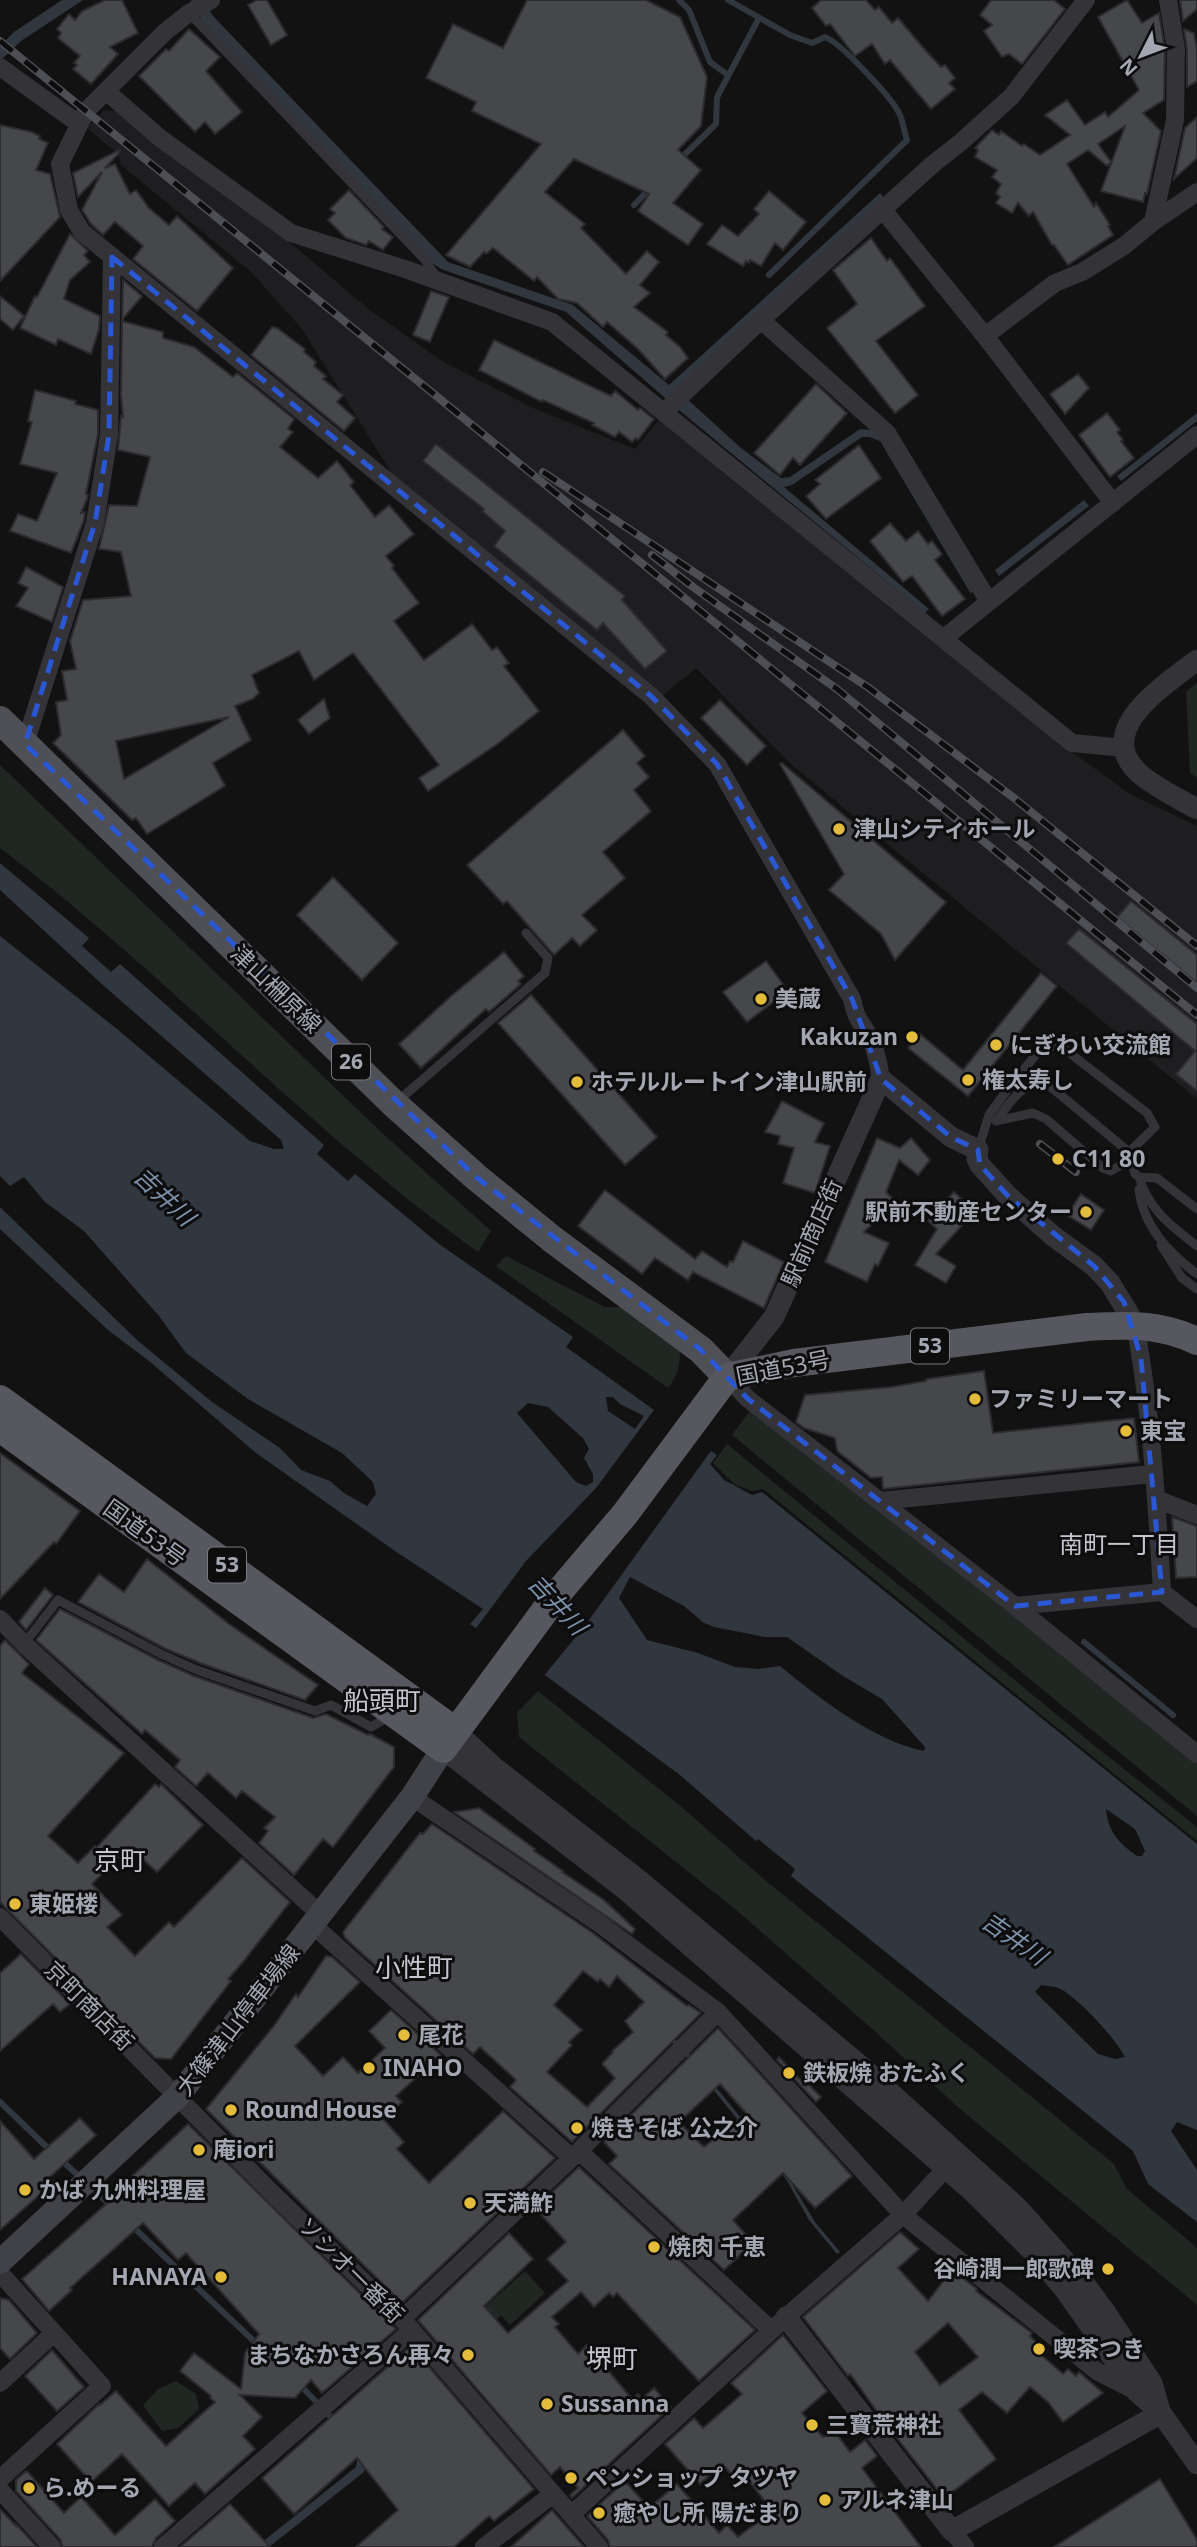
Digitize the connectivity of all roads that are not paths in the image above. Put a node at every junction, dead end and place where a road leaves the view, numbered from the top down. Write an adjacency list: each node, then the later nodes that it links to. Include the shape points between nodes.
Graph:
1 (211, 0): 4 (street)
2 (1086, 0): 9 (street, via 1011,97)
3 (1168, 0): 10 (street, via 1176,49 1175,120)
4 (189, 13): 6 (street); 12 (lane, via 425,260)
5 (0, 67): 7 (street)
6 (106, 91): 7 (street); 12 (street, via 160,138 291,233)
7 (79, 124): 11 (street, via 60,164 69,210 82,232)
8 (1197, 194): 10 (street)
9 (883, 209): 13 (street); 14 (street)
10 (1153, 222): 14 (street, via 1124,246 1055,283)
11 (112, 257): 22 (street, via 109,435 93,531); 26 (street, via 652,696 717,764 852,999 856,1018 877,1056)
12 (440, 282): 15 (street, via 552,322)
13 (761, 320): 15 (street); 18 (street, via 887,433)
14 (985, 337): 17 (street)
15 (664, 412): 19 (street)
16 (1197, 435): 17 (street)
17 (1113, 503): 18 (street)
18 (989, 602): 19 (street)
19 (944, 638): 23 (street, via 1072,743)
20 (1197, 660): 23 (street, via 1139,707 1125,730)
21 (0, 720): 22 (main road, 津山柵原線 / 26)
22 (25, 744): 27 (main road, 津山柵原線 / 26)
23 (1124, 748): 24 (street, via 1141,774)
24 (1197, 809)
25 (526, 933): 27 (lane, via 548,958 545,973)
26 (881, 1079): 29 (street, via 951,1137); 39 (street, 駅前商店街, via 774,1317)
27 (394, 1104): 39 (main road, 津山柵原線 / 26, via 552,1240 701,1350)
28 (996, 1121): 29 (lane); 30 (lane, via 1033,1112 1111,1171); 30 (lane, via 1021,1090 1039,1084 1051,1087)
29 (980, 1144): 30 (lane, via 989,1115 1010,1086 1039,1051 1058,1044 1152,1119 1155,1127); 37 (street, via 977,1159 987,1173 1106,1278)
30 (1129, 1152): 31 (lane)
31 (1139, 1177): 32 (lane, via 1157,1178); 33 (lane); 34 (lane, via 1145,1196 1163,1220)
32 (1197, 1209)
33 (1150, 1228): 35 (lane); 36 (lane, via 1182,1278)
34 (1197, 1246)
35 (1197, 1274)
36 (1197, 1289)
37 (1135, 1324): 38 (highway, 国道53号 / 53); 39 (highway, 国道53号 / 53, via 794,1363); 42 (street)
38 (1197, 1341)
39 (724, 1381): 44 (street); 52 (highway, 国道53号)
40 (0, 1398): 52 (highway, 国道53号 / 53)
41 (0, 1428): 51 (highway, 国道53号 / 53)
42 (1152, 1474): 43 (street); 44 (street)
43 (1156, 1499): 45 (street); 46 (street)
44 (880, 1501): 47 (street)
45 (1197, 1515)
46 (1162, 1592): 47 (street); 49 (street)
47 (1016, 1606): 53 (street)
48 (0, 1619): 50 (street)
49 (1197, 1619)
50 (24, 1644): 51 (lane, via 58,1600 198,1670 315,1711 331,1705 371,1727); 56 (street)
51 (395, 1712): 52 (highway, 国道53号 / 53)
52 (454, 1734): 54 (main road, 大篠津山停車場線); 60 (street); 69 (street, via 639,1880 862,2067 1018,2208 1106,2312 1152,2383)
53 (1197, 1754)
54 (412, 1797): 56 (main road, 大篠津山停車場線); 57 (street, via 600,1924)
55 (0, 1917): 58 (street, 京町商店街)
56 (316, 1919): 58 (main road, 大篠津山停車場線); 59 (street)
57 (718, 2012): 59 (street); 61 (street)
58 (178, 2096): 62 (main road, 大篠津山停車場線); 65 (street, ソシオ一番街)
59 (575, 2155): 64 (street); 65 (street)
60 (946, 2168): 61 (street); 68 (street, via 1032,2251 1090,2323)
61 (903, 2215): 64 (street); 68 (street, via 1098,2372)
62 (0, 2262)
63 (0, 2273): 66 (street)
64 (779, 2323): 74 (street); 75 (street, via 867,2416)
65 (407, 2325): 73 (street, ソシオ一番街); 77 (street)
66 (54, 2333): 67 (street); 71 (street, via 102,2386)
67 (0, 2383)
68 (1136, 2391): 69 (street)
69 (1161, 2413): 70 (street); 75 (street)
70 (1194, 2453)
71 (0, 2479)
72 (0, 2490): 76 (street)
73 (553, 2494): 74 (street, ソシオ一番街); 78 (street)
74 (571, 2515): 79 (street, ソシオ一番街)
75 (959, 2539)
76 (52, 2547)
77 (163, 2547)
78 (484, 2547)
79 (599, 2547)

